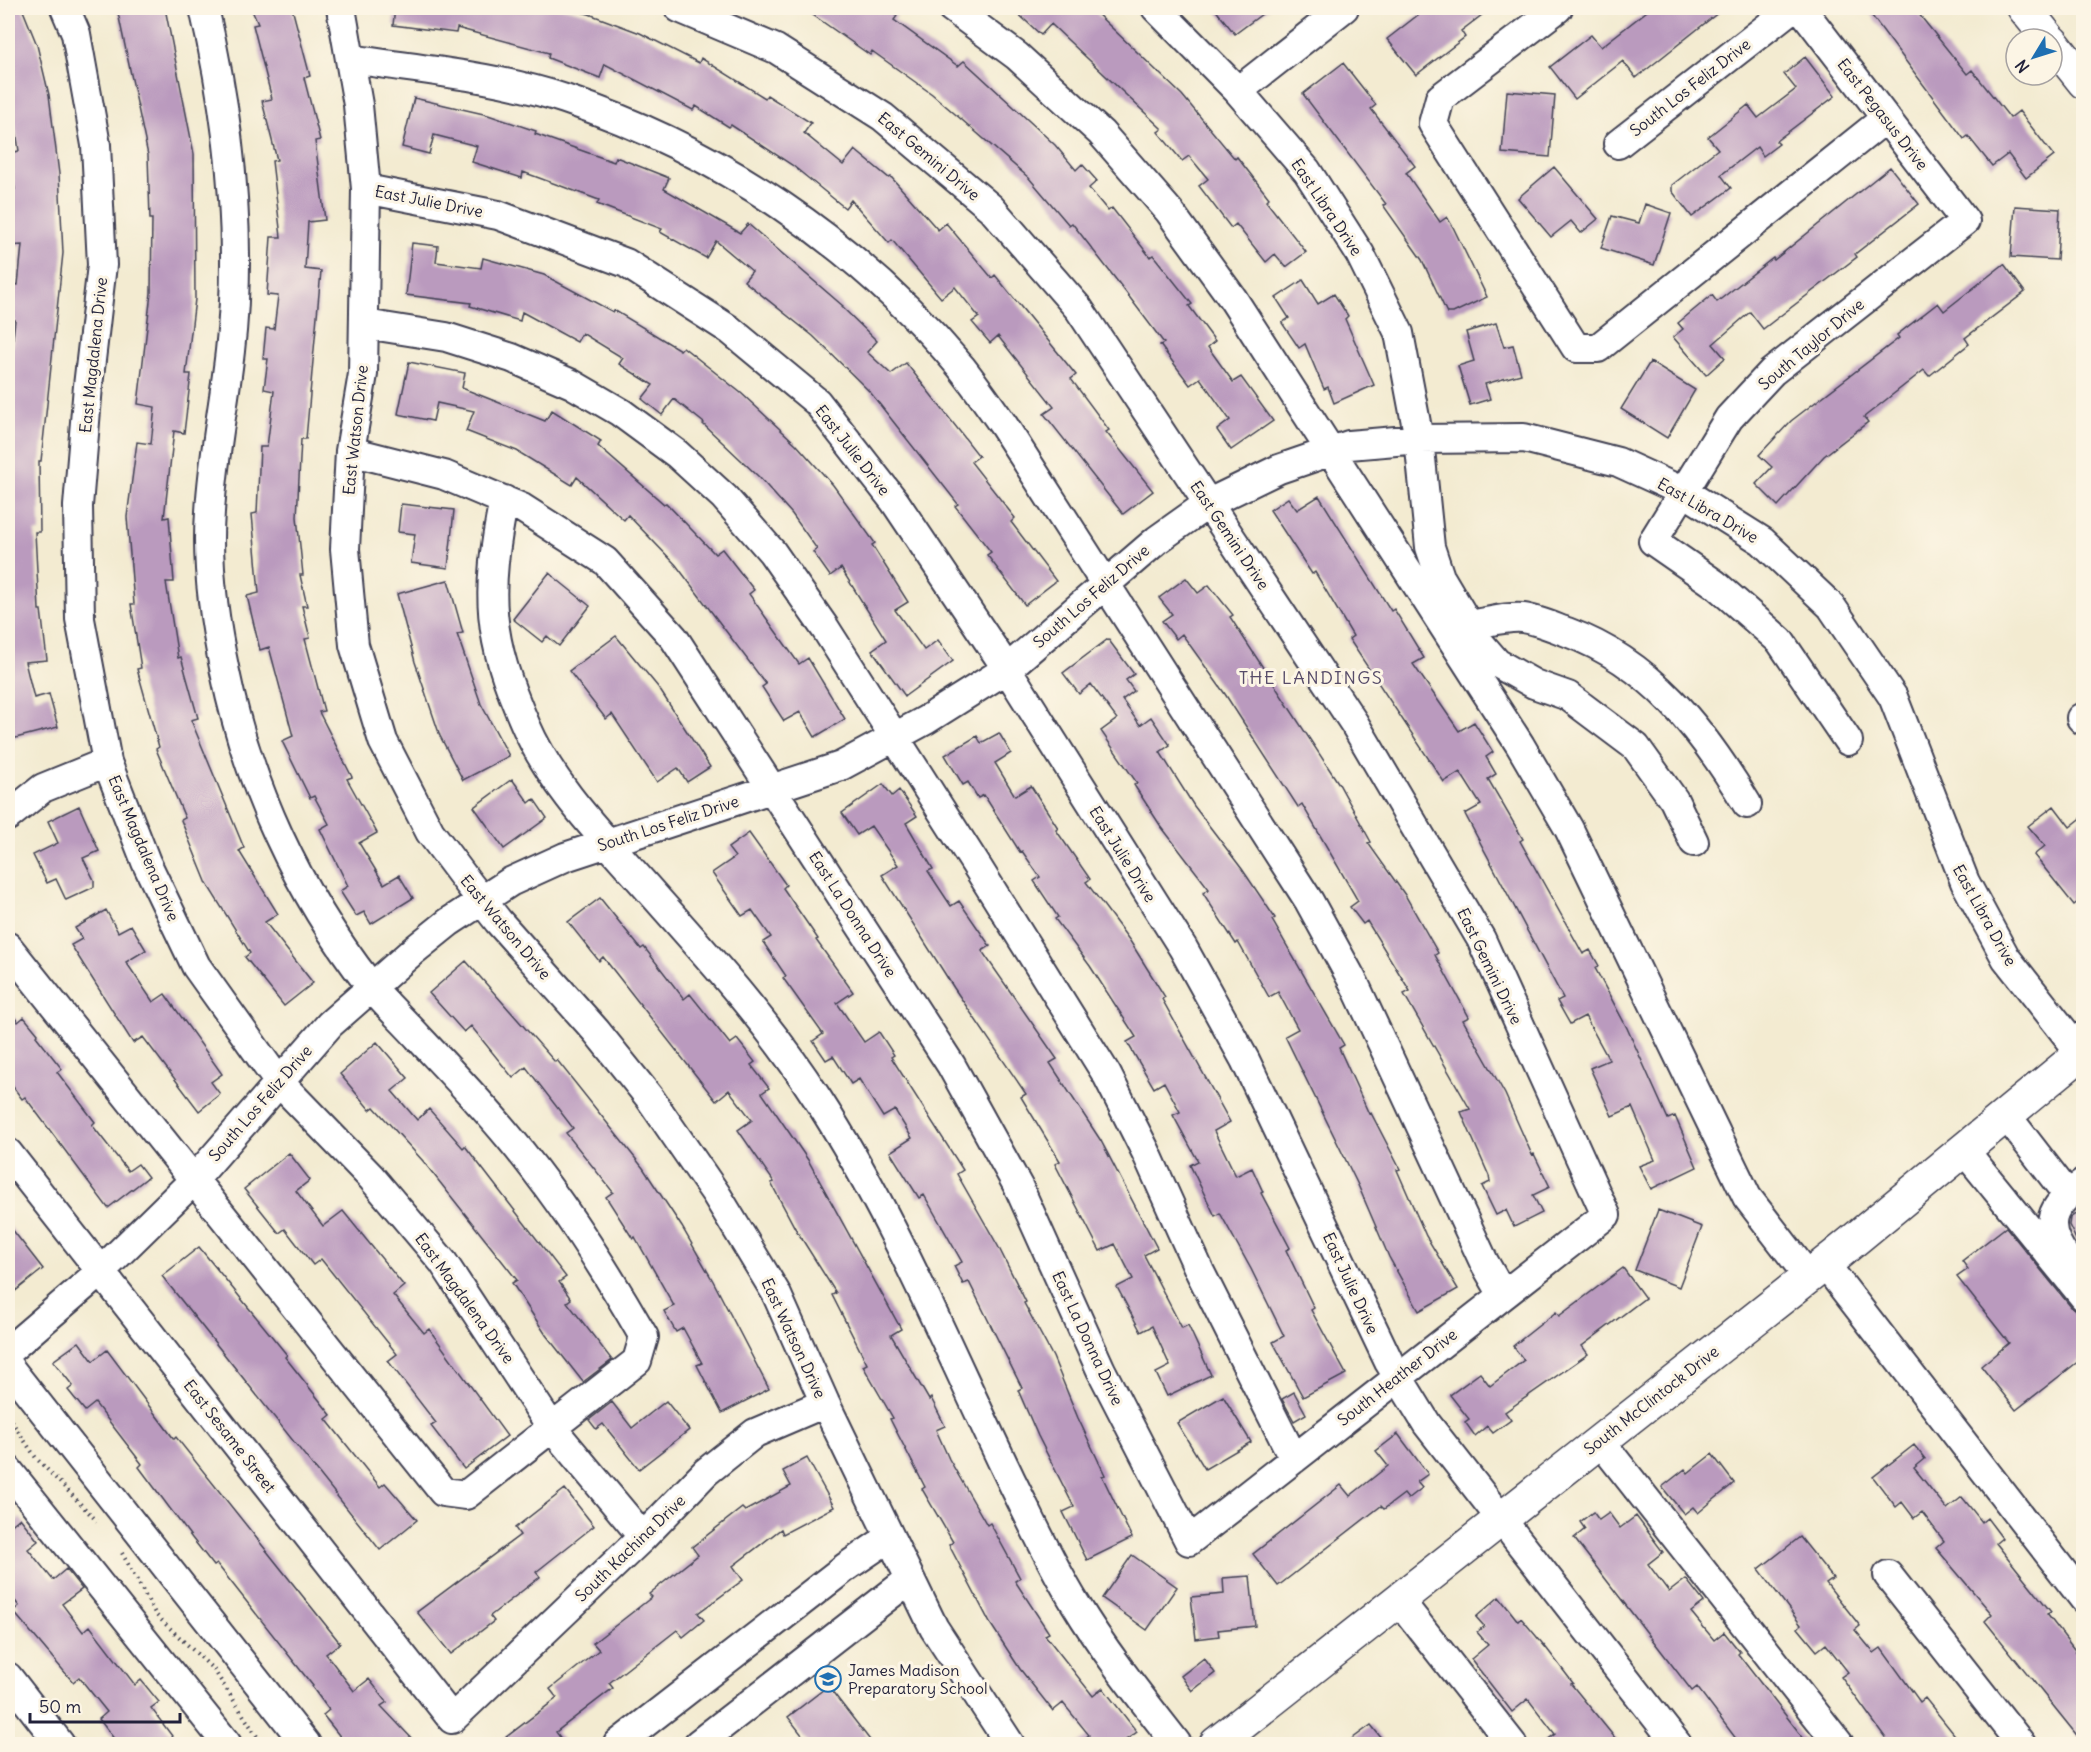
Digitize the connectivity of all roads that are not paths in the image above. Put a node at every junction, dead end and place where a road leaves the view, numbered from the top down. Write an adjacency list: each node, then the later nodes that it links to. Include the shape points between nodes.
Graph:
1 (65, 8): 33 (street, East Magdalena Drive, via 76,34 96,146 102,265 78,506 80,620)
2 (204, 8): 41 (street, via 228,128 233,197 235,269 230,350 209,515 212,596 223,663 244,747 268,814 332,934)
3 (341, 8): 14 (street, East Watson Drive)
4 (679, 8): 27 (street, East Gemini Drive, via 776,49 883,117 991,208 1079,309)
5 (951, 8): 24 (street, via 1017,56 1101,133 1169,211 1233,299)
6 (1156, 8): 16 (street, East Libra Drive)
7 (1344, 8): 16 (street)
8 (1558, 8): 17 (street, via 1440,98 1433,124 1576,348 1598,348)
9 (1792, 8): 18 (street, South Los Feliz Drive)
10 (1801, 8): 17 (street, East Pegasus Drive)
11 (2024, 8): 12 (main road)
12 (2040, 27)
13 (2064, 57): 15 (main road)
14 (351, 59): 19 (street, East Watson Drive); 28 (street, via 485,78 564,99 646,130 710,160 771,198 856,262 962,368)
15 (2084, 82)
16 (1238, 91): 22 (street, East Libra Drive, via 1306,171 1360,254 1399,333)
17 (1886, 118): 20 (street, East Pegasus Drive)
18 (1617, 144)
19 (366, 189): 21 (street, East Watson Drive); 30 (street, East Julie Drive, via 498,214 626,263 730,330 817,402 894,502)
20 (1965, 221): 25 (street, South Taylor Drive, via 1772,372 1729,418)
21 (365, 324): 23 (street, East Watson Drive, via 363,374); 31 (street, via 446,337 512,358 572,384 620,412 677,454 724,497 772,552)
22 (1419, 438): 24 (street, South Los Feliz Drive, via 1348,445); 25 (street, East Libra Drive, via 1524,438 1618,462); 29 (street, via 1430,547 1440,577)
23 (350, 451): 26 (street, East La Donna Drive, via 444,475); 39 (street, East Watson Drive, via 345,549 354,645 383,741 430,832)
24 (1332, 451): 27 (street, South Los Feliz Drive, via 1279,469); 50 (street, via 1469,663 1569,829 1747,1197)
25 (1684, 492): 32 (street, South Taylor Drive, via 1653,541 1715,584 1780,641); 42 (street, East Libra Drive, via 1762,541 1830,606 1893,697 1957,866 2000,948)
26 (504, 500): 34 (street, East La Donna Drive, via 605,561 674,638); 37 (street, via 493,552 491,596 500,654 527,730 555,778)
27 (1209, 502): 28 (street, South Los Feliz Drive); 49 (street, East Gemini Drive, via 1354,723 1481,939)
28 (1106, 584): 30 (street, South Los Feliz Drive); 53 (street, via 1309,901 1355,985)
29 (1469, 625): 35 (street, via 1522,618 1599,644 1641,671 1688,718); 38 (street, via 1497,663 1534,684 1568,696 1636,747 1674,800)
30 (1007, 669): 31 (street, South Los Feliz Drive); 57 (street, East Julie Drive, via 1182,948 1245,1060)
31 (893, 738): 34 (street, South Los Feliz Drive, via 841,766); 61 (street, via 1107,1075)
32 (1848, 741)
33 (107, 762): 36 (street, via 43,788); 43 (street, East Magdalena Drive, via 146,862 196,966)
34 (772, 789): 37 (street, South Los Feliz Drive); 66 (street, East La Donna Drive, via 951,1065 1019,1188 1101,1370)
35 (1747, 804)
36 (8, 816)
37 (607, 842): 39 (street, South Los Feliz Drive, via 528,874); 79 (street, via 722,970 817,1098 915,1272 980,1417 1075,1603 1120,1670)
38 (1694, 842)
39 (481, 901): 41 (street, South Los Feliz Drive, via 449,922); 58 (street, East Watson Drive, via 650,1097 716,1194 776,1293)
40 (8, 947): 47 (street)
41 (371, 987): 43 (street, South Los Feliz Drive, via 330,1024); 59 (street, via 509,1137 610,1277 644,1337 637,1361)
42 (2082, 1054): 44 (main road, South McClintock Drive)
43 (278, 1081): 47 (street, South Los Feliz Drive); 59 (street, East Magdalena Drive, via 371,1177 443,1262)
44 (2006, 1115): 45 (main road, South McClintock Drive); 48 (street)
45 (1964, 1150): 50 (main road, South McClintock Drive); 54 (street)
46 (8, 1153): 51 (street, East Sesame Street)
47 (193, 1181): 51 (street, South Los Feliz Drive); 59 (street, via 442,1492 465,1495)
48 (2075, 1189): 52 (street, via 2055,1210 2050,1226 2054,1242 2077,1272)
49 (1606, 1215): 53 (street, South Heather Drive)
50 (1816, 1270): 60 (main road, South McClintock Drive); 69 (street)
51 (100, 1272): 55 (street, South Los Feliz Drive); 72 (street, East Sesame Street)
52 (2084, 1274)
53 (1503, 1295): 57 (street, South Heather Drive)
54 (2084, 1297)
55 (8, 1351)
56 (8, 1366): 75 (street)
57 (1398, 1377): 61 (street, South Heather Drive); 63 (street, East Julie Drive, via 1427,1424)
58 (825, 1403): 64 (street, South Kachina Drive, via 755,1433 706,1472); 65 (street, East Watson Drive)
59 (552, 1428): 64 (street, East Magdalena Drive)
60 (1600, 1441): 63 (main road, South McClintock Drive); 83 (street)
61 (1294, 1459): 66 (street, South Heather Drive)
62 (8, 1470): 74 (street)
63 (1500, 1520): 70 (main road, South McClintock Drive); 82 (street, East Julie Drive)
64 (642, 1537): 72 (street, South Kachina Drive)
65 (890, 1537): 68 (street, East Watson Drive); 76 (street)
66 (1189, 1540)
67 (1887, 1575): 84 (street)
68 (910, 1579): 77 (street); 78 (street, East Watson Drive, via 934,1628)
69 (2084, 1599)
70 (1399, 1600): 80 (main road, South McClintock Drive); 81 (street)
71 (8, 1677): 73 (street)
72 (452, 1719)
73 (60, 1744)
74 (227, 1744)
75 (306, 1744)
76 (618, 1744)
77 (698, 1744)
78 (1010, 1744)
79 (1178, 1744)
80 (1216, 1744)
81 (1512, 1744)
82 (1677, 1744)
83 (1839, 1744)
84 (2021, 1744)

